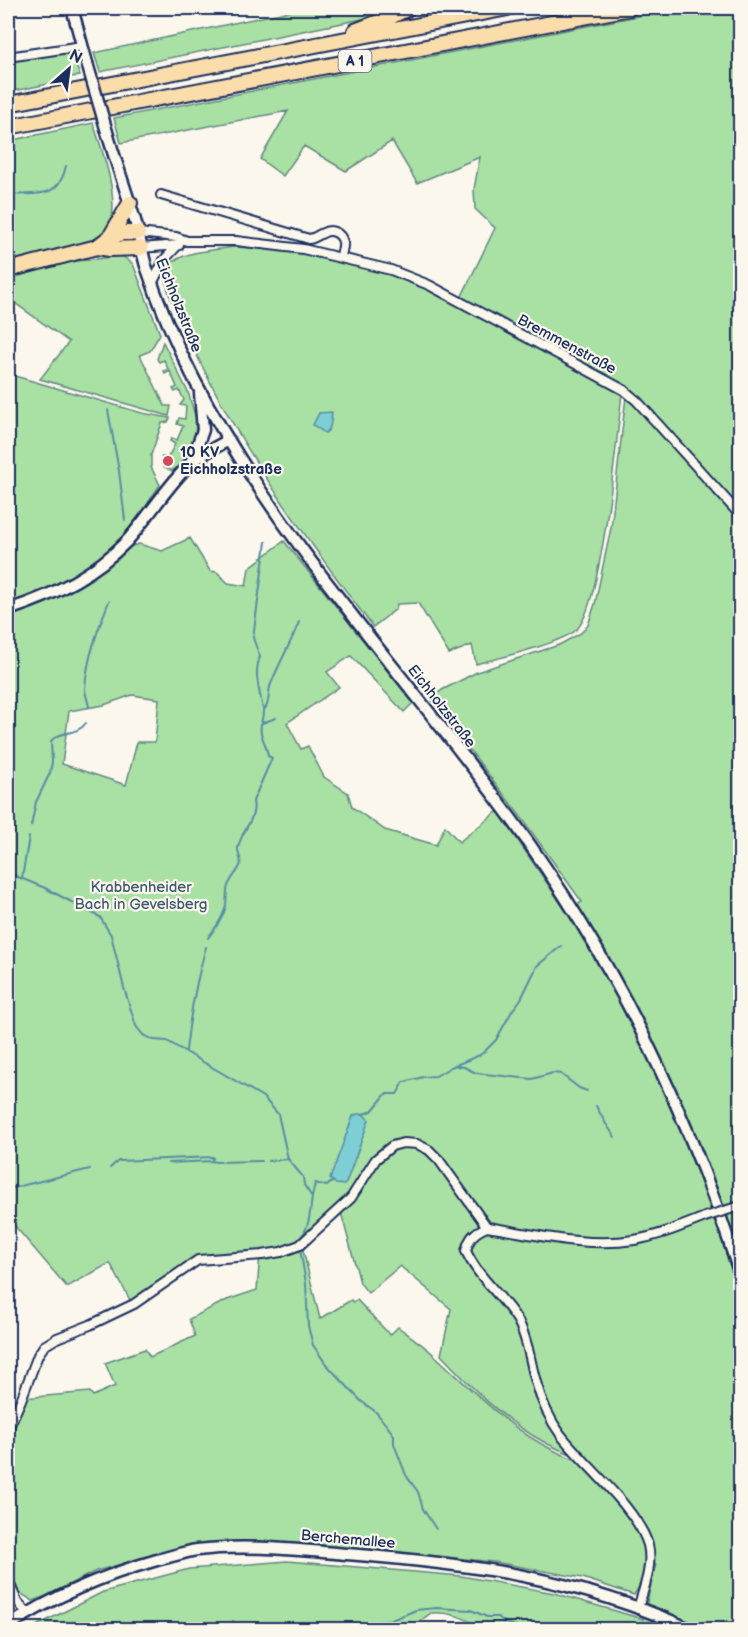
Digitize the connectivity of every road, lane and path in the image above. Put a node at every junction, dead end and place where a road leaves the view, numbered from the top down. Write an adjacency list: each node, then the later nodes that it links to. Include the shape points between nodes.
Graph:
1 (72, 8): 6 (main road, Eichholzstraße)
2 (408, 8): 5 (highway)
3 (508, 8): 5 (highway, A 1)
4 (630, 8): 9 (highway, A 1)
5 (331, 42): 8 (highway, A 1)
6 (82, 46): 7 (street); 11 (main road, Eichholzstraße, bridge)
7 (8, 57)
8 (8, 105)
9 (8, 127)
10 (161, 195): 18 (street, via 309,239 333,232 342,239)
11 (130, 202): 12 (main road, Eichholzstraße); 13 (highway)
12 (138, 233): 13 (highway); 14 (street, Bremmenstraße); 17 (main road, Eichholzstraße)
13 (110, 237): 16 (highway)
14 (187, 241): 15 (street, Bremmenstraße); 18 (street, Bremmenstraße, via 264,243)
15 (178, 245): 17 (street, Bremmenstraße); 20 (street, Bremmenstraße, via 164,260)
16 (97, 247): 17 (highway); 19 (highway)
17 (141, 248): 20 (main road, Eichholzstraße)
18 (341, 257): 24 (street, Bremmenstraße, via 429,285 624,390)
19 (8, 270)
20 (152, 284): 21 (main road, Eichholzstraße)
21 (200, 390): 22 (main road, Eichholzstraße); 23 (main road, via 203,430)
22 (229, 440): 23 (main road); 28 (main road, Eichholzstraße, via 300,547 512,819 583,926 659,1066)
23 (191, 463): 25 (main road, via 108,559 65,587)
24 (741, 515)
25 (8, 610)
26 (741, 1206): 27 (street, bridge, via 635,1240 563,1238)
27 (487, 1227): 29 (street, via 429,1150 417,1144 392,1146 376,1159 351,1198 300,1245 262,1255 198,1260 134,1304 44,1346); 31 (street, via 471,1237 466,1251 519,1323 538,1390 551,1419 644,1534 650,1564)
28 (741, 1275)
29 (8, 1430)
30 (8, 1581): 32 (street)
31 (638, 1608): 32 (main road, Berchemallee, via 576,1587 488,1569 264,1547 195,1550 130,1568 84,1584); 34 (main road, Berchemallee)
32 (27, 1613): 33 (main road, Berchemallee)
33 (8, 1626)
34 (692, 1629)

